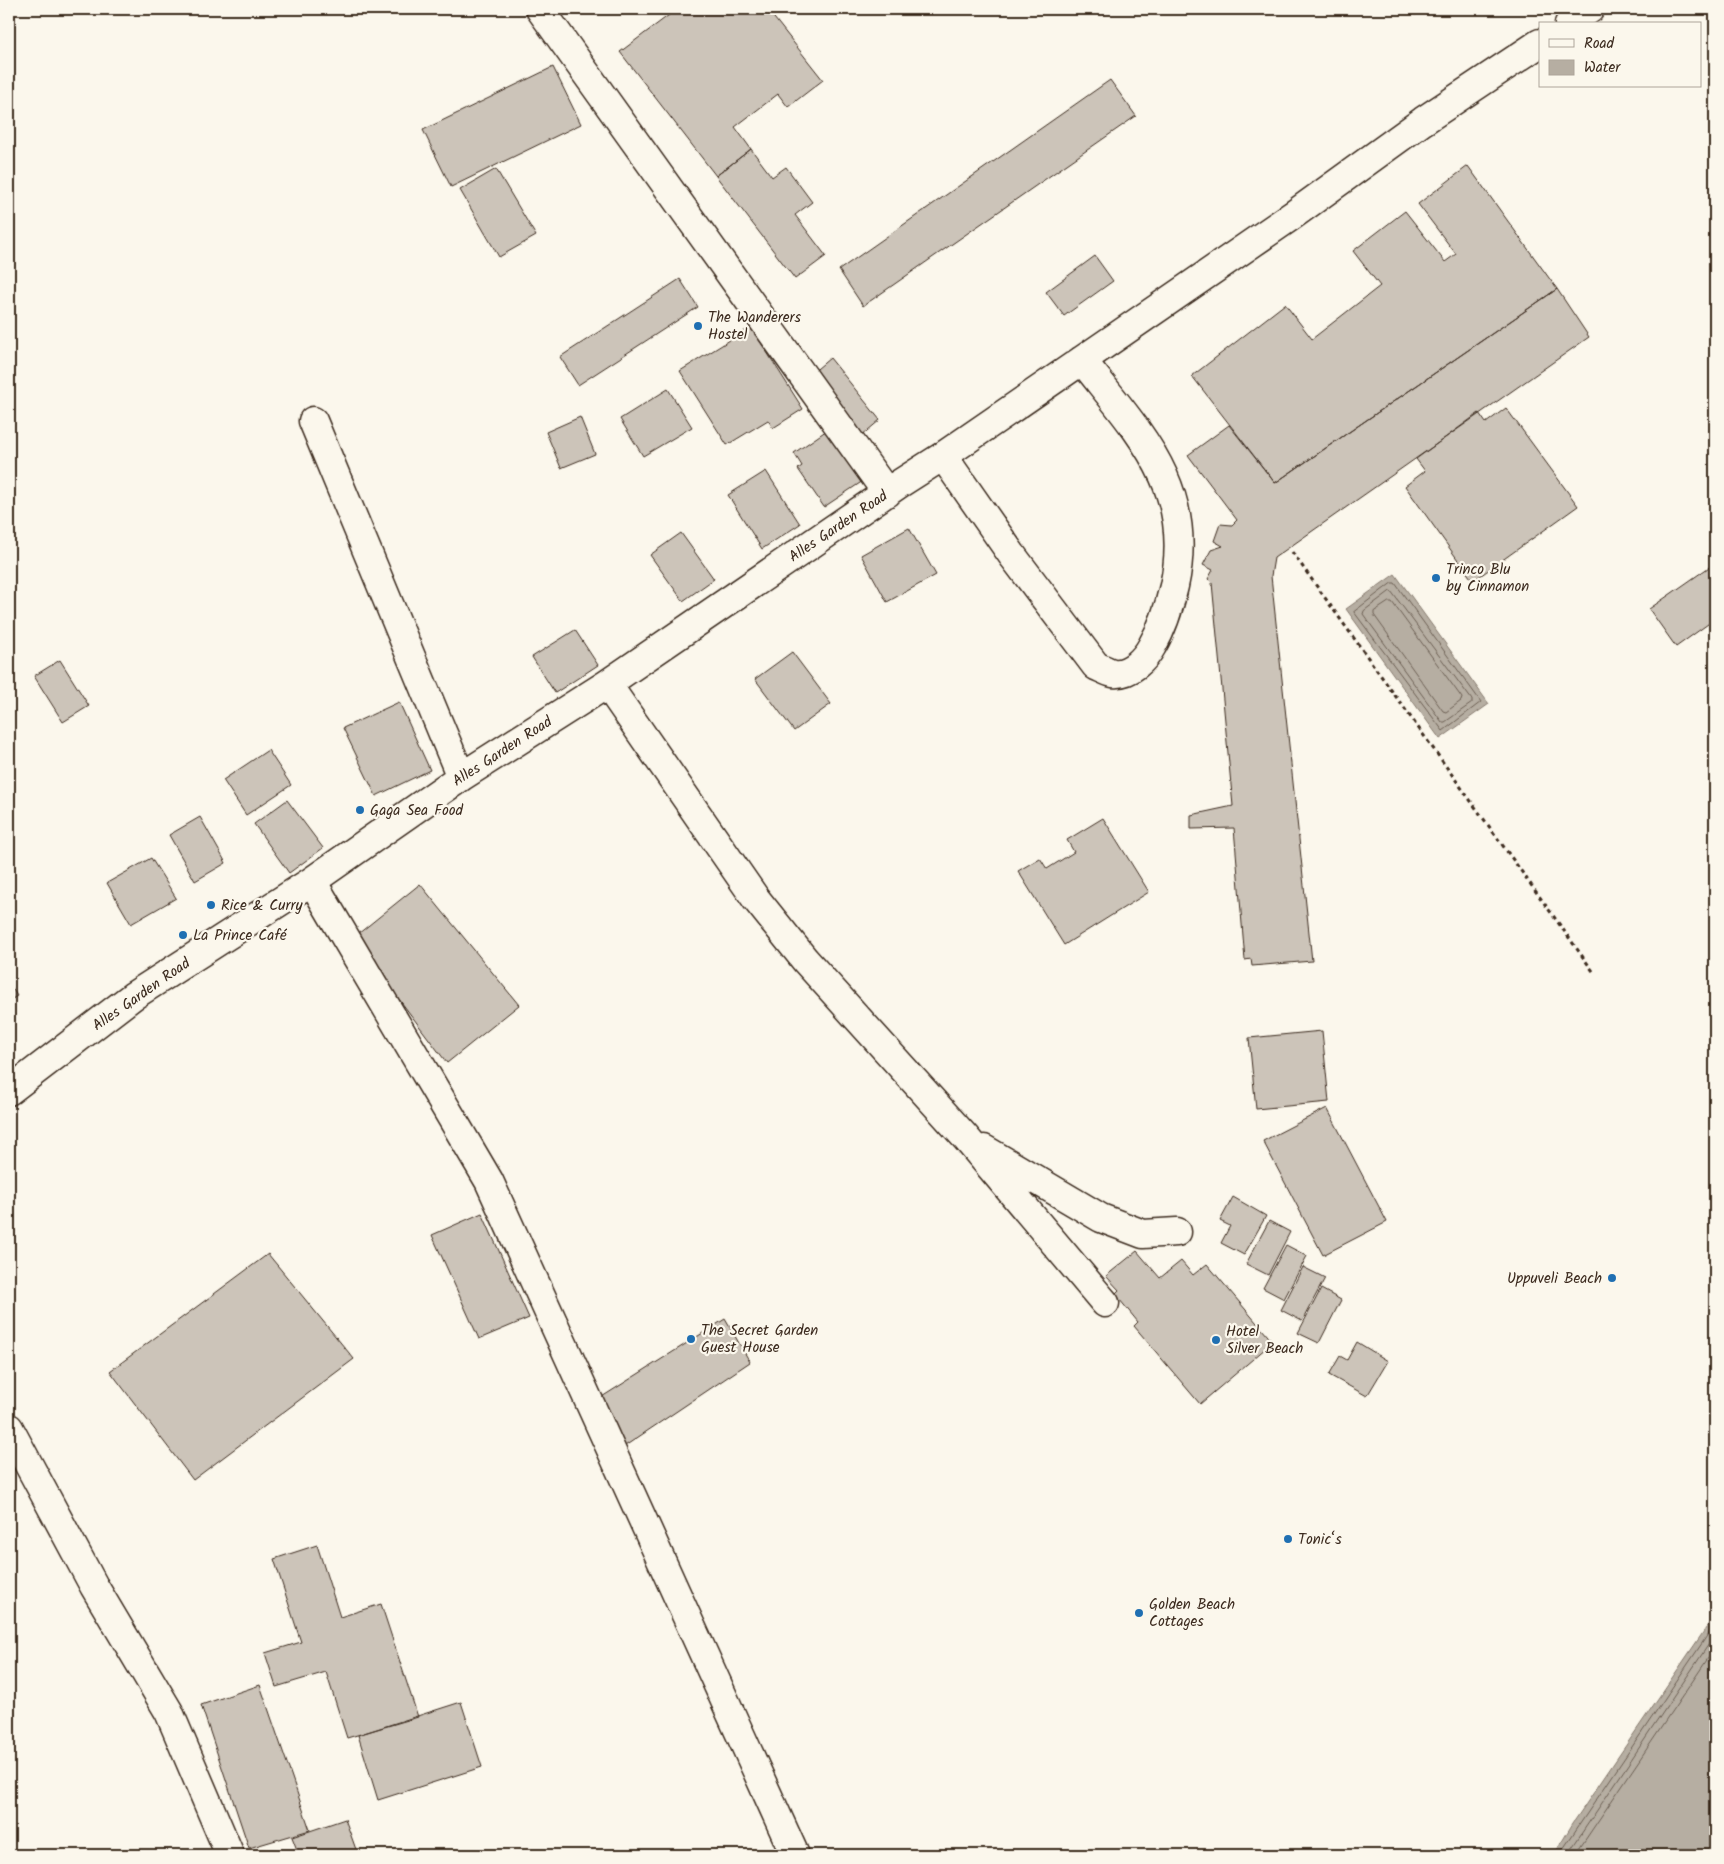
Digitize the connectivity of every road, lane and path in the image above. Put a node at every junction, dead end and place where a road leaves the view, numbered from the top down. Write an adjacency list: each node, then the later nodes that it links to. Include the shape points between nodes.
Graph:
1 (540, 9): 8 (street)
2 (1590, 9): 3 (street)
3 (1572, 22)
4 (1539, 44): 5 (street, Alles Garden Road)
5 (1082, 360): 7 (street, Alles Garden Road); 7 (street, via 1149,449 1173,497 1179,525 1180,562 1170,605 1163,627 1145,659 1114,673 1096,666)
6 (313, 421): 11 (street)
7 (943, 456): 8 (street, Alles Garden Road)
8 (893, 488): 10 (street, Alles Garden Road)
9 (1292, 552): 13 (path)
10 (607, 684): 11 (street, Alles Garden Road); 15 (street, via 756,900 812,968)
11 (460, 777): 12 (street, Alles Garden Road)
12 (312, 881): 14 (street, Alles Garden Road, via 133,996); 20 (street, via 489,1181)
13 (1595, 974)
14 (9, 1091)
15 (966, 1138): 16 (street, via 1101,1218 1143,1234); 17 (street)
16 (1177, 1232)
17 (1105, 1303)
18 (9, 1428): 19 (street, via 94,1586 169,1712)
19 (230, 1855)
20 (795, 1855)

